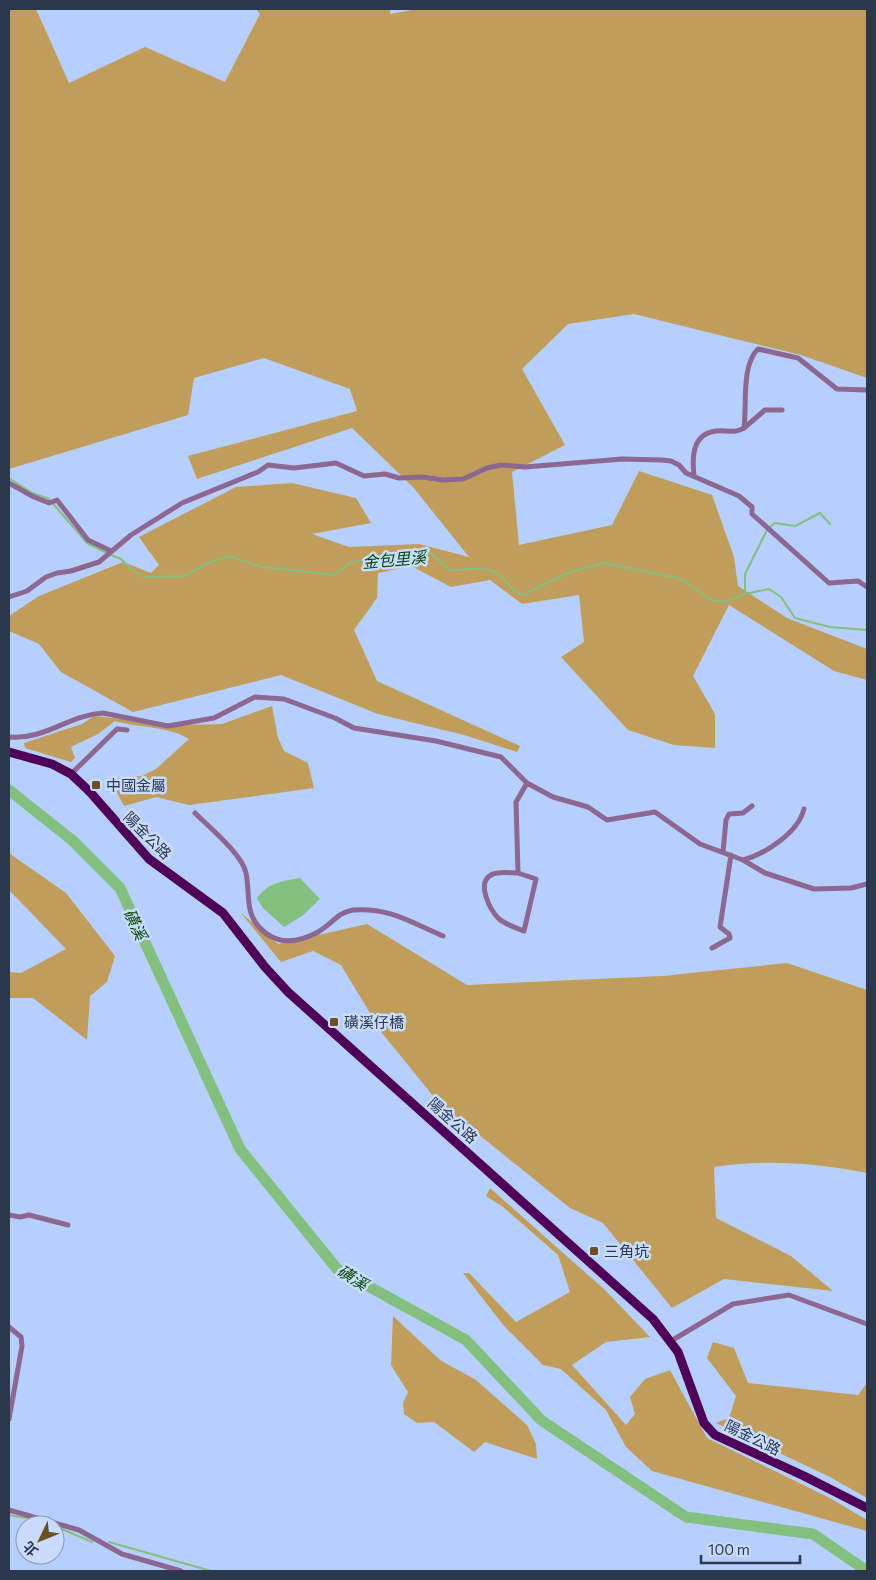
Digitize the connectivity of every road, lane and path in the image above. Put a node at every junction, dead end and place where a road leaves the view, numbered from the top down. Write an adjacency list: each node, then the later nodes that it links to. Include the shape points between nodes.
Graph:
1 (867, 390): 3 (street, via 837,389 798,358 758,348 751,357 747,372)
2 (782, 410): 3 (street, via 765,410)
3 (744, 428): 4 (street, via 740,431 716,431 701,438 692,456)
4 (694, 476): 6 (street, via 679,465 662,460 622,459 526,467 501,465 463,479 443,480 399,478 385,474 364,476 336,463 294,468 268,465 182,503); 7 (street, via 748,501 752,514 829,583 858,581)
5 (9, 483): 6 (street, via 34,498 57,500 88,540)
6 (111, 551): 8 (street, via 99,562 52,575 27,591)
7 (867, 587)
8 (9, 596)
9 (127, 730): 12 (street, via 117,730)
10 (9, 738): 13 (street, via 24,739 103,713 160,726 193,722 228,712 255,696 270,696 293,702 354,728 436,741 501,757)
11 (9, 752): 12 (main road, 陽金公路, via 52,764)
12 (71, 774): 28 (main road, 陽金公路, via 149,859 223,913 264,967 288,992 653,1319)
13 (526, 783): 17 (street, via 553,797 588,807 607,820 655,812 700,844); 20 (street, via 516,802)
14 (752, 806): 17 (street, via 743,813 729,814)
15 (804, 809): 19 (street, via 802,817 784,840 757,856)
16 (195, 813): 22 (street, via 238,858 246,872 252,918 271,937 283,942 295,941 318,932 340,914 351,910 387,911)
17 (722, 852): 18 (street)
18 (731, 855): 19 (street); 23 (street, via 720,927 730,938)
19 (742, 860): 21 (street, via 765,873 814,889)
20 (518, 872): 20 (street, via 536,879 524,931 499,919 486,897 484,884 493,873)
21 (867, 884)
22 (444, 936)
23 (712, 948)
24 (9, 1215): 25 (street, via 29,1215)
25 (68, 1224)
26 (867, 1324): 28 (street, via 789,1295 733,1304)
27 (9, 1327): 29 (street, via 21,1337 22,1346)
28 (671, 1342): 30 (main road, 陽金公路, via 678,1352 704,1423 715,1435)
29 (9, 1419)
30 (867, 1508)
31 (9, 1510): 32 (street, via 79,1530 122,1554)
32 (181, 1571)

